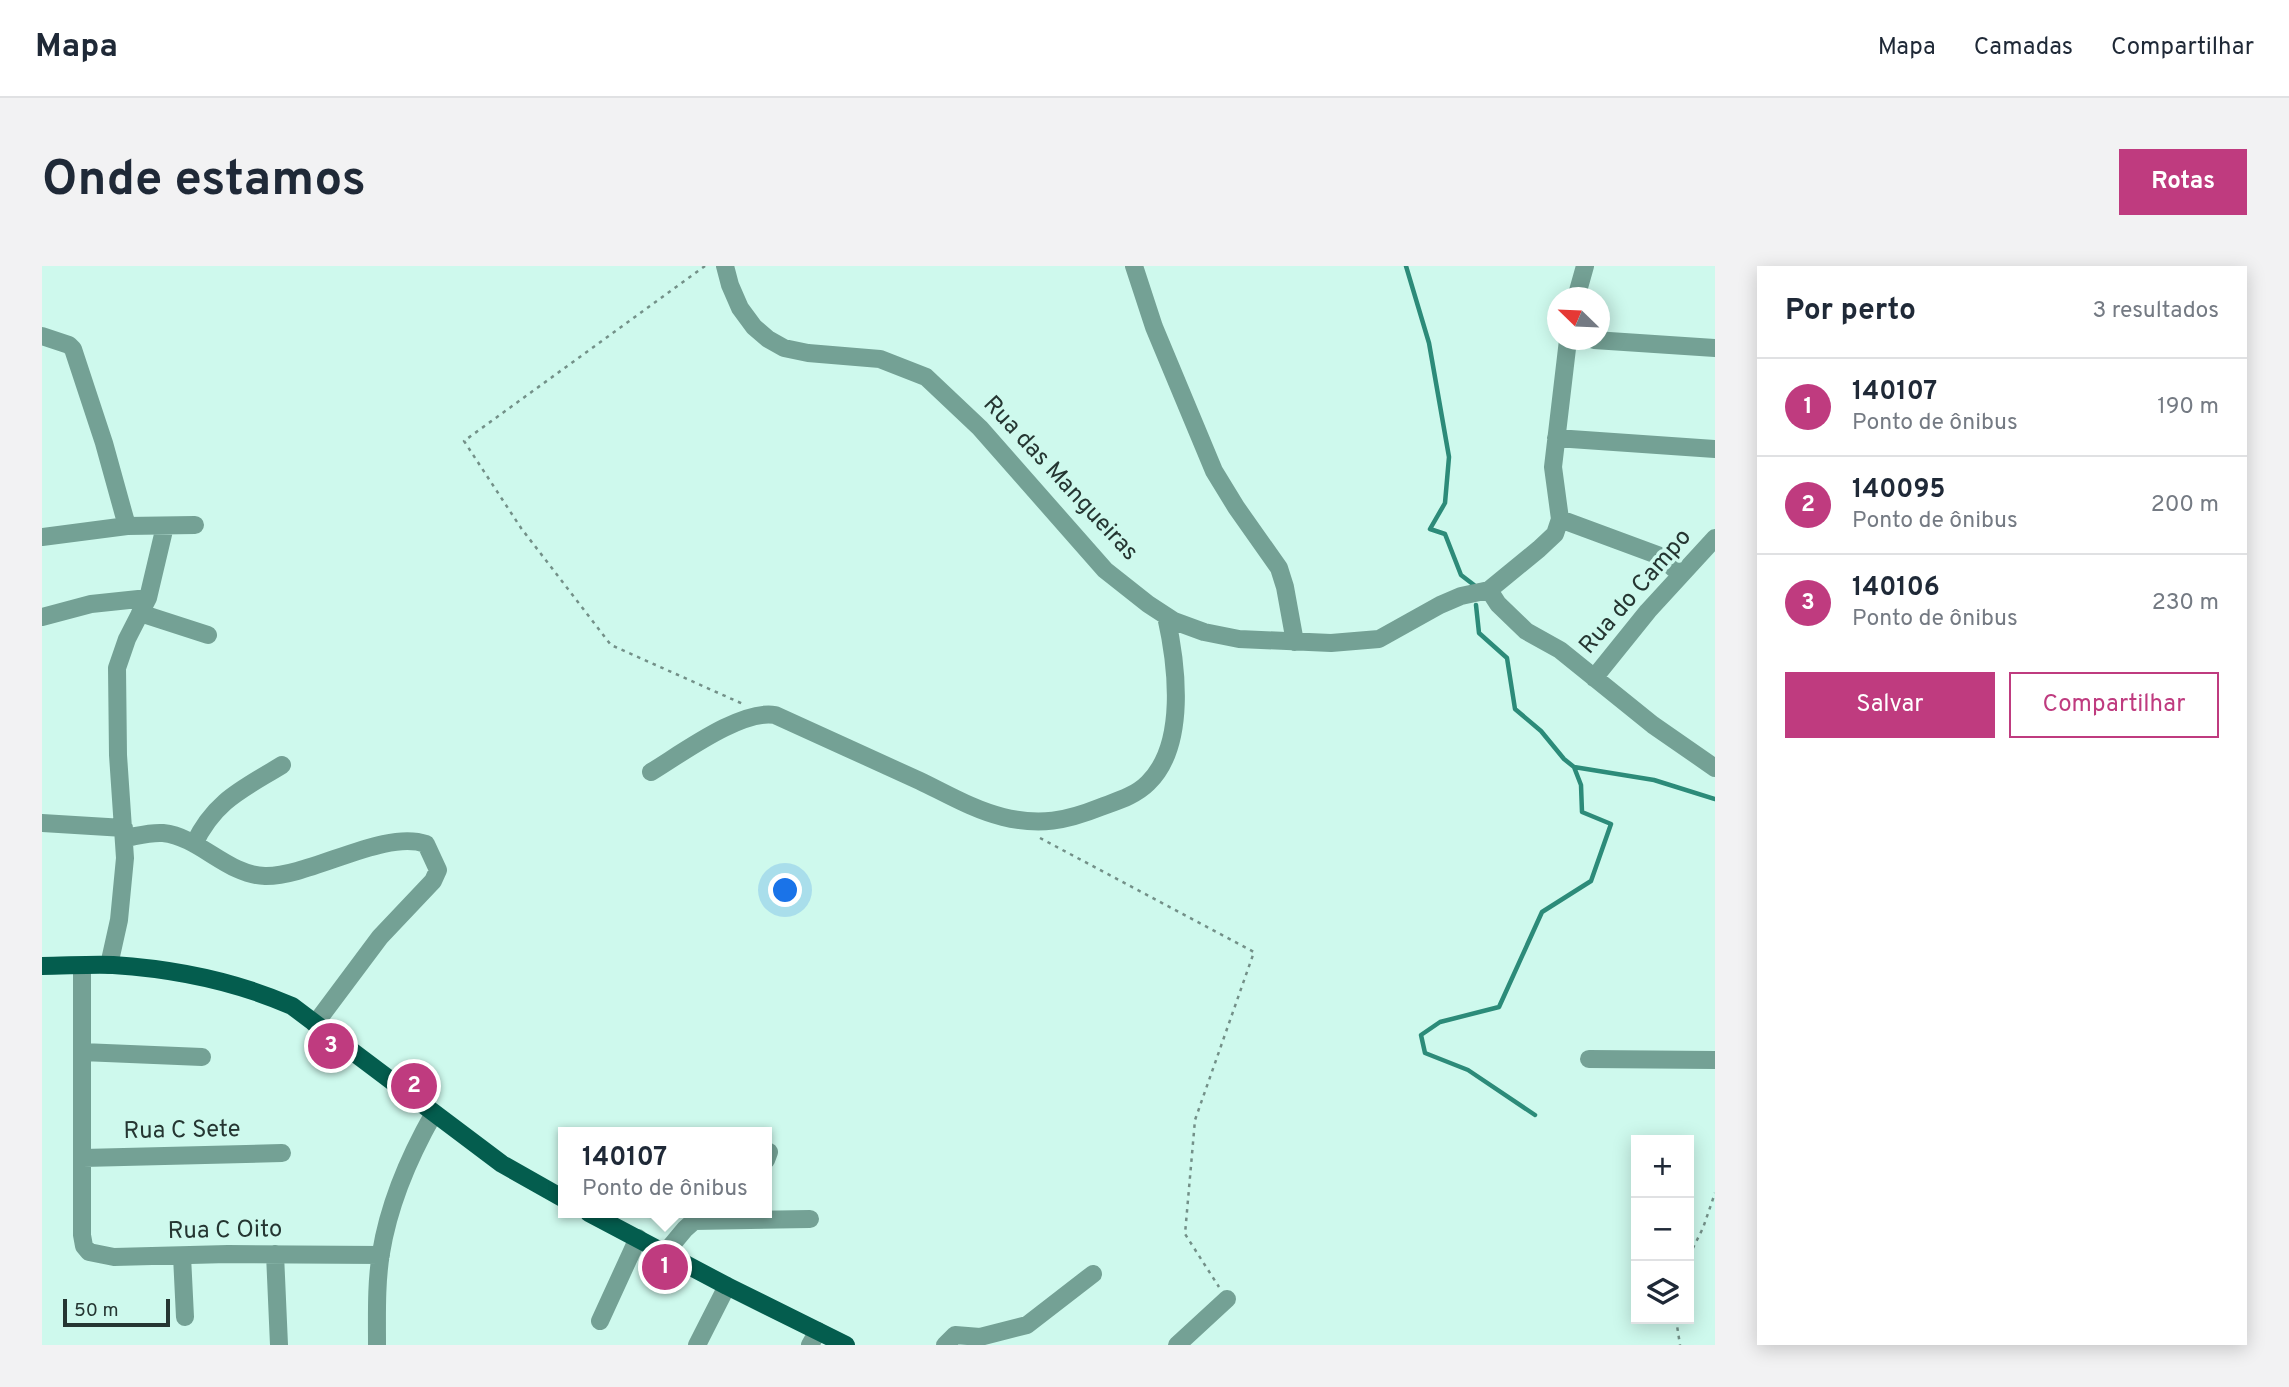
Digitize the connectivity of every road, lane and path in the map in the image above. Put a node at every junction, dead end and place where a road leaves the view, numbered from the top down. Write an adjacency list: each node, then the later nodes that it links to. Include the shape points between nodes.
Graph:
1 (705, 266): 26 (path, via 464,441 521,528 611,645)
2 (725, 266): 21 (street, Rua das Mangueiras, via 740,308 754,327 784,348 880,359 926,377 980,428 1105,570)
3 (1134, 266): 24 (street, via 1154,327 1214,471 1279,568)
4 (1585, 266): 5 (street)
5 (1579, 287)
6 (42, 336): 14 (street, via 73,349)
7 (1610, 341): 8 (street)
8 (1715, 348)
9 (1567, 350): 10 (street)
10 (1556, 438): 11 (street); 12 (street, via 1553,467)
11 (1715, 449)
12 (1560, 519): 18 (street, via 1660,556); 19 (street, Rua das Mangueiras, via 1555,534)
13 (195, 525): 15 (street)
14 (127, 526): 15 (street); 16 (street)
15 (165, 526): 20 (street)
16 (42, 537)
17 (1715, 538): 18 (street, Rua do Campo)
18 (1680, 574): 25 (street, Rua do Campo)
19 (1489, 590): 24 (street, Rua das Mangueiras, via 1440,605 1379,639); 25 (street, via 1513,620)
20 (144, 606): 22 (street, via 91,604); 23 (street); 31 (street, via 117,668)
21 (1166, 616): 24 (street, Rua das Mangueiras, via 1204,632 1238,639); 26 (street, via 1176,693 1171,743 1161,767 1127,797 1078,817 1041,823 999,816)
22 (42, 617)
23 (208, 635)
24 (1295, 642)
25 (1594, 678): 28 (street)
26 (762, 713): 29 (street, via 720,730)
27 (282, 765): 33 (street, via 216,808)
28 (1715, 768)
29 (651, 772)
30 (42, 823): 31 (street)
31 (125, 833): 33 (street, via 164,833); 34 (street, via 122,901)
32 (1036, 836): 61 (path, via 1254,952 1195,1120 1185,1234)
33 (194, 844): 37 (street, via 240,871 267,876 359,851 415,841 426,844 438,870 433,881 380,937)
34 (109, 965): 36 (main road); 37 (main road, via 211,978 292,1006)
35 (42, 966): 36 (main road)
36 (82, 966): 38 (street)
37 (315, 1024): 42 (main road)
38 (82, 1052): 39 (street); 44 (street)
39 (202, 1057)
40 (1589, 1059): 41 (street)
41 (1715, 1060)
42 (434, 1113): 46 (main road, via 502,1164); 57 (street, via 401,1181)
43 (282, 1153): 44 (street, Rua C Sete)
44 (83, 1158): 58 (street, Rua C Oito, via 82,1235 89,1252)
45 (1715, 1193): 54 (path)
46 (558, 1196)
47 (599, 1218): 52 (main road)
48 (738, 1218): 55 (street, via 694,1221)
49 (753, 1218): 53 (street)
50 (772, 1218): 51 (street)
51 (810, 1219)
52 (638, 1238): 55 (main road); 63 (street)
53 (747, 1240)
54 (1694, 1246)
55 (665, 1253): 60 (main road)
56 (275, 1254): 57 (street, Rua C Oito); 58 (street, Rua C Oito); 66 (street)
57 (381, 1255): 67 (street)
58 (182, 1256): 62 (street)
59 (1093, 1274): 70 (street, via 1027,1325 980,1337 955,1335)
60 (727, 1286): 65 (main road); 68 (street)
61 (1227, 1299): 71 (street)
62 (186, 1317)
63 (600, 1321)
64 (1677, 1324): 72 (path)
65 (814, 1338): 69 (main road)
66 (279, 1345)
67 (377, 1345)
68 (697, 1345)
69 (846, 1345)
70 (945, 1345)
71 (1177, 1345)
72 (1680, 1345)

